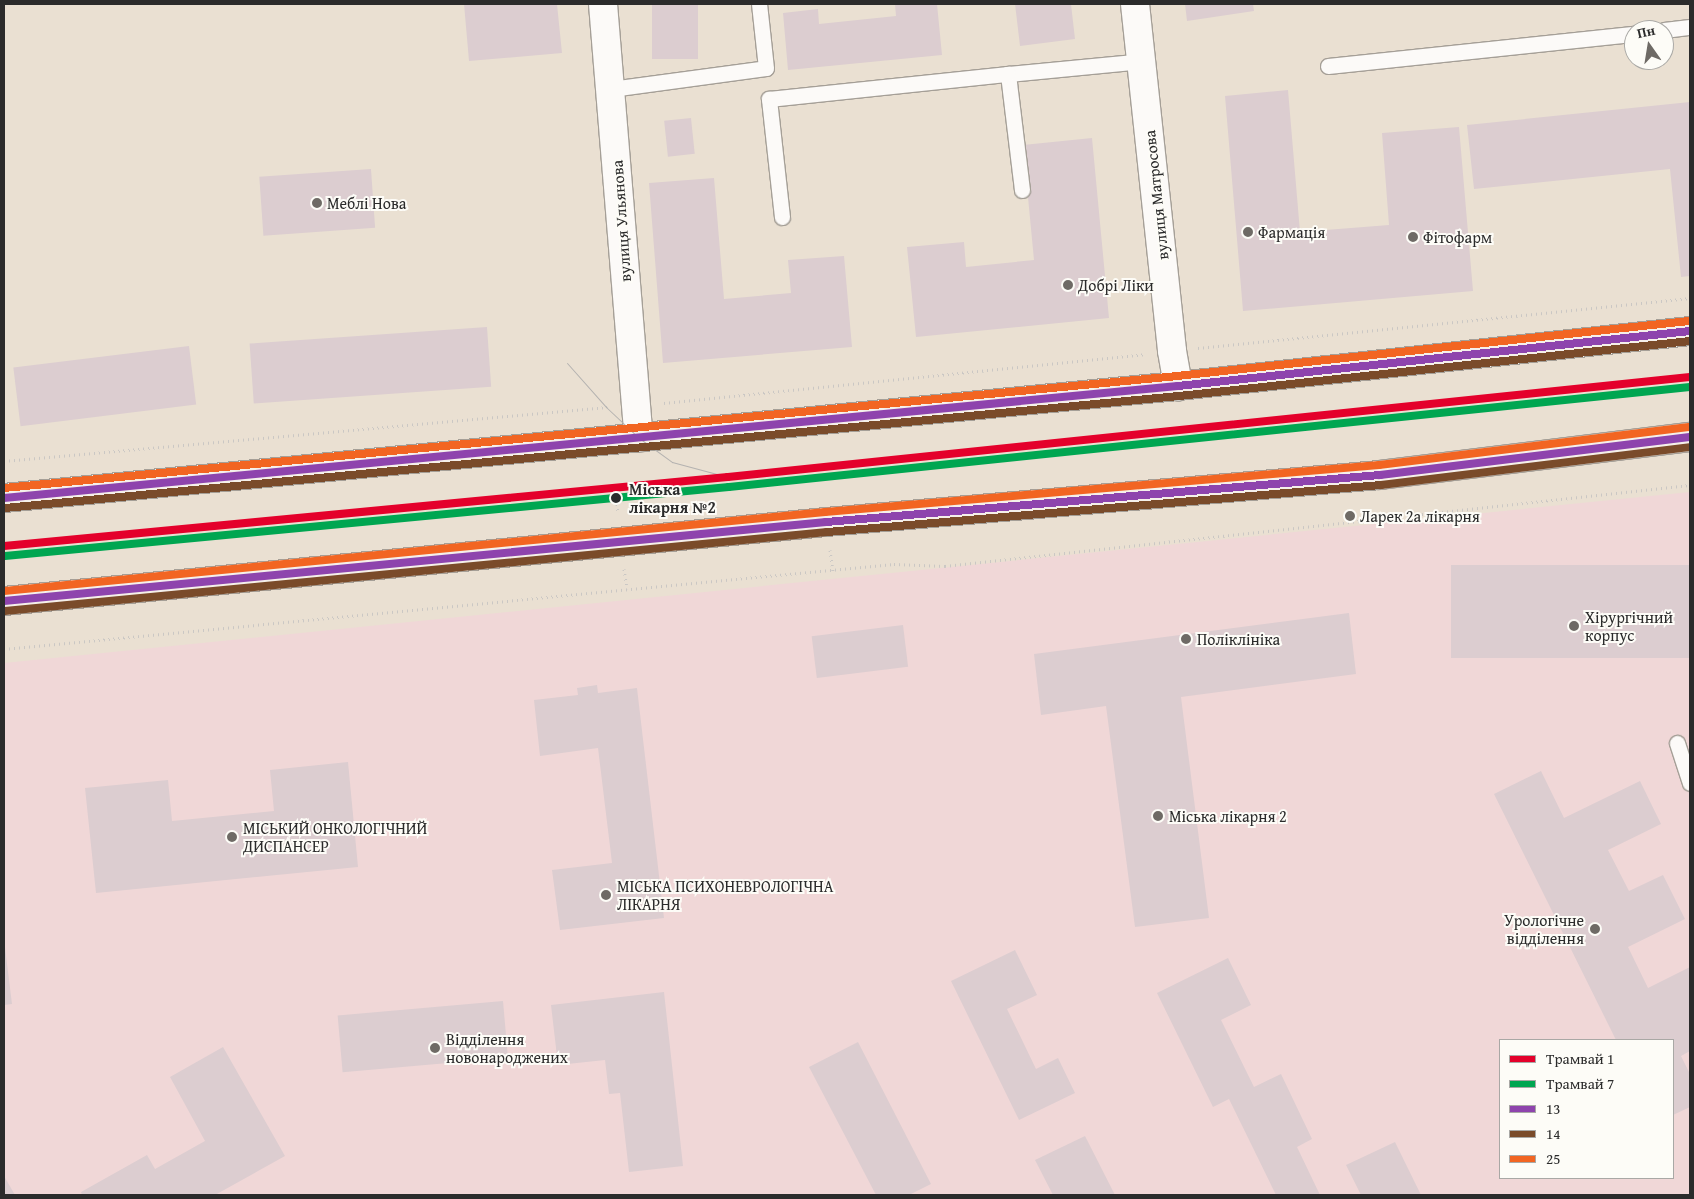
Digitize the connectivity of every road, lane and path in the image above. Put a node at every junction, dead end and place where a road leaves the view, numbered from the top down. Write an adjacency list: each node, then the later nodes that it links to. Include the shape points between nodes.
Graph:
1 (603, 4): 10 (street, вулиця Ульянова)
2 (759, 4): 10 (lane, via 766,68)
3 (1135, 4): 7 (street, вулиця Матросова)
4 (1690, 27): 5 (lane)
5 (1674, 29)
6 (1624, 35): 8 (lane)
7 (1142, 61): 9 (lane); 15 (street, вулиця Матросова)
8 (1328, 66)
9 (1008, 74): 11 (lane); 12 (lane, via 769,99)
10 (611, 89): 17 (street, вулиця Ульянова)
11 (1022, 190)
12 (782, 217)
13 (1690, 298): 15 (path)
14 (1690, 331): 16 (main road)
15 (1172, 351): 16 (street, вулиця Матросова); 17 (path)
16 (1178, 386): 19 (main road)
17 (636, 406): 19 (street, вулиця Ульянова); 20 (path)
18 (1690, 437): 23 (main road, via 1380,475 816,523)
19 (639, 438): 22 (main road)
20 (4, 461)
21 (1690, 485): 24 (path, via 945,566 894,564)
22 (4, 498)
23 (4, 601)
24 (4, 649)
25 (1676, 743): 26 (lane)
26 (1690, 783)

